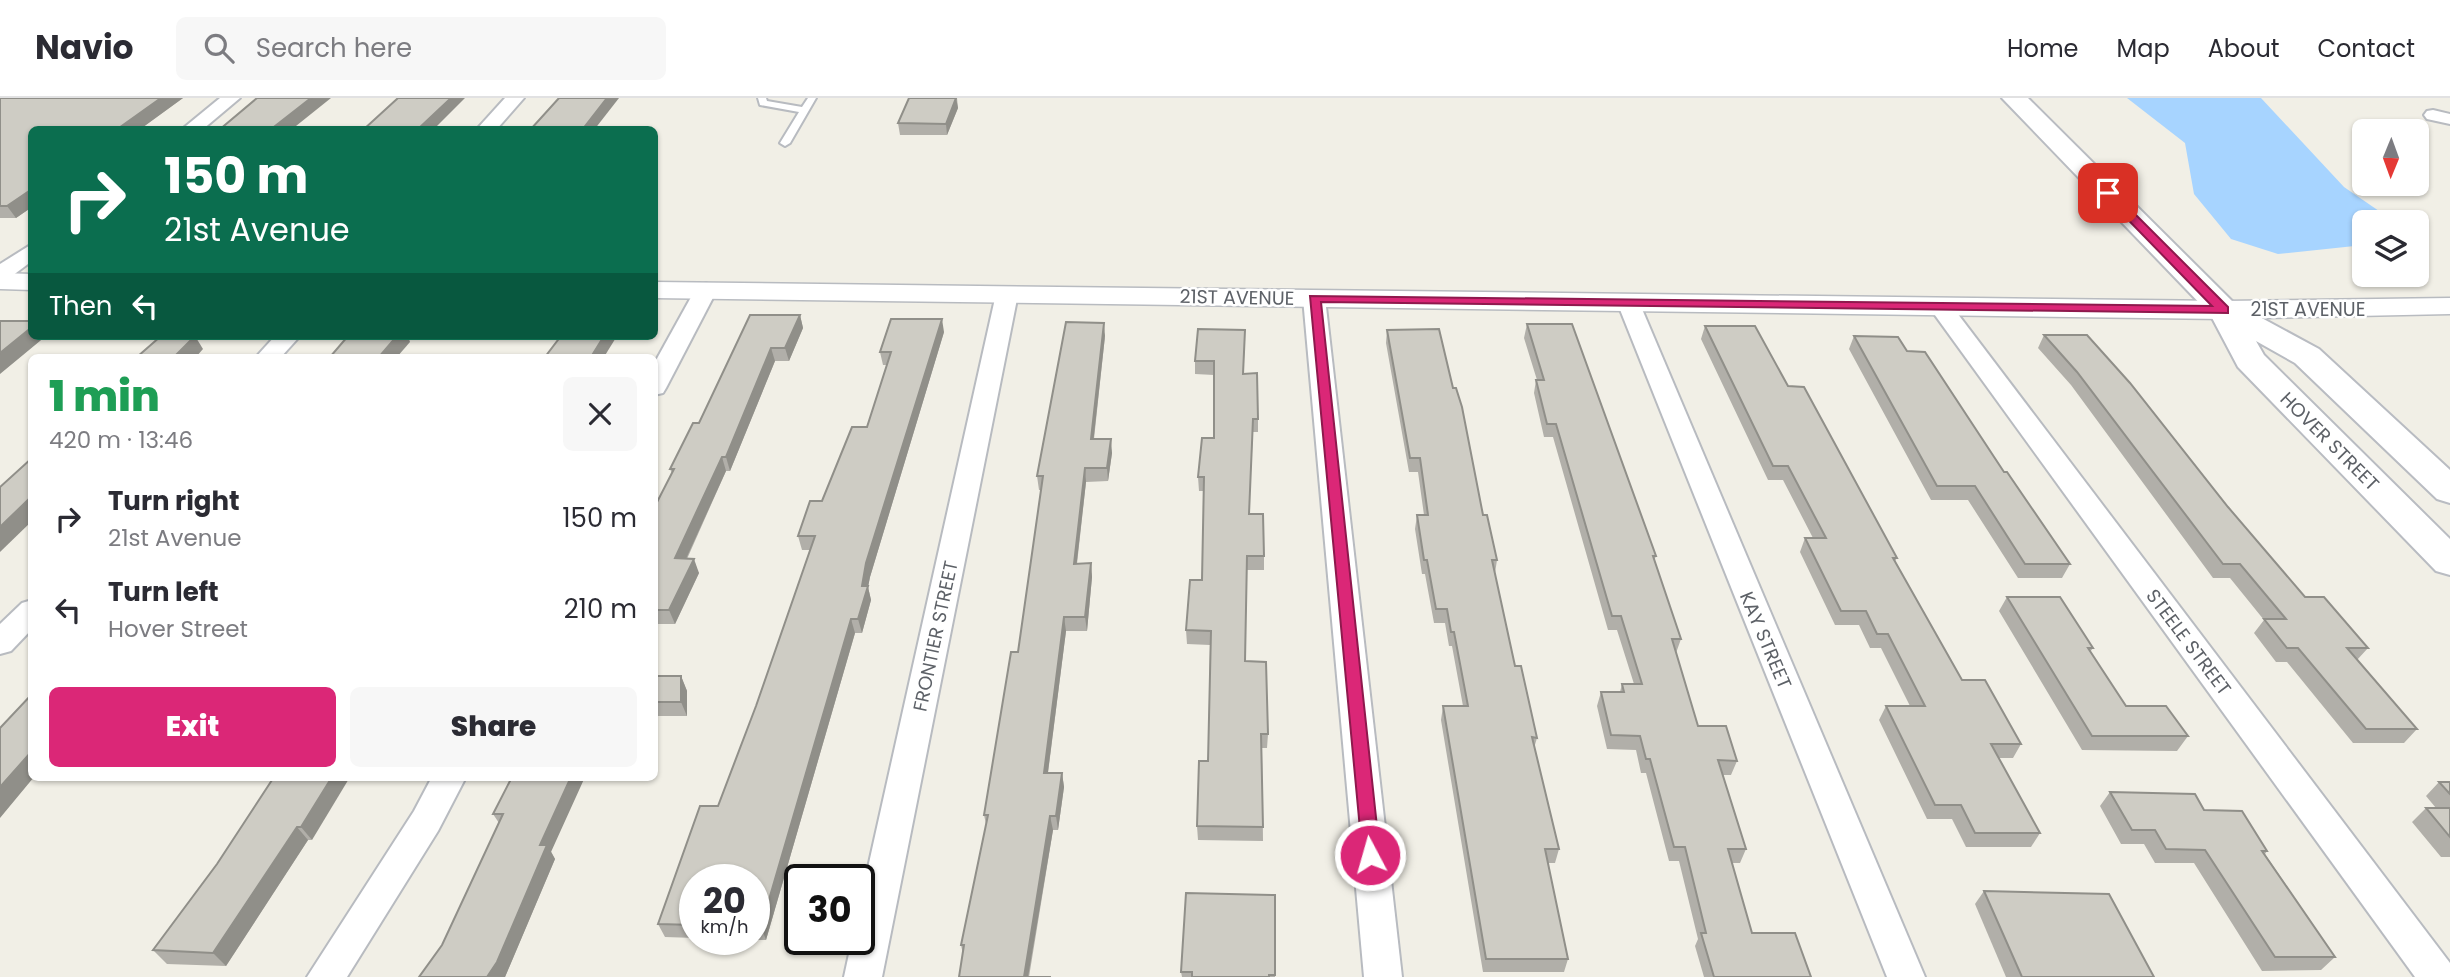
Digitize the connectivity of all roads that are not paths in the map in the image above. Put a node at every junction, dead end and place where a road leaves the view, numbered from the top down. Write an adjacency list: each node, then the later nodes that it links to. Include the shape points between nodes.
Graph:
1 (231, 98): 7 (street)
2 (515, 98): 8 (street)
3 (762, 98): 6 (lane, via 763,103 779,108)
4 (812, 98): 6 (lane)
5 (2014, 98): 21 (main road, HOVER STREET)
6 (804, 110): 9 (lane)
7 (195, 126)
8 (489, 126)
9 (785, 143)
10 (28, 253): 11 (street)
11 (0, 274)
12 (0, 281): 13 (street)
13 (28, 282)
14 (658, 290): 15 (street, 21ST AVENUE)
15 (706, 290): 16 (street, 21ST AVENUE); 24 (street)
16 (1007, 294): 17 (street, 21ST AVENUE); 31 (street, FRONTIER STREET)
17 (1314, 298): 18 (street, 21ST AVENUE); 32 (street)
18 (1628, 302): 19 (street, 21ST AVENUE); 33 (street, KAY STREET)
19 (1940, 306): 21 (street, 21ST AVENUE); 34 (street, STEELE STREET)
20 (2450, 306): 21 (street, 21ST AVENUE)
21 (2223, 310): 25 (main road, HOVER STREET, via 2307,356); 26 (main road, HOVER STREET, via 2250,360)
22 (284, 340): 23 (street)
23 (271, 354)
24 (658, 380)
25 (2450, 491)
26 (2450, 562)
27 (28, 614): 28 (street)
28 (0, 643)
29 (447, 781): 30 (street)
30 (326, 977)
31 (863, 977)
32 (1383, 977)
33 (1906, 977)
34 (2438, 977)

